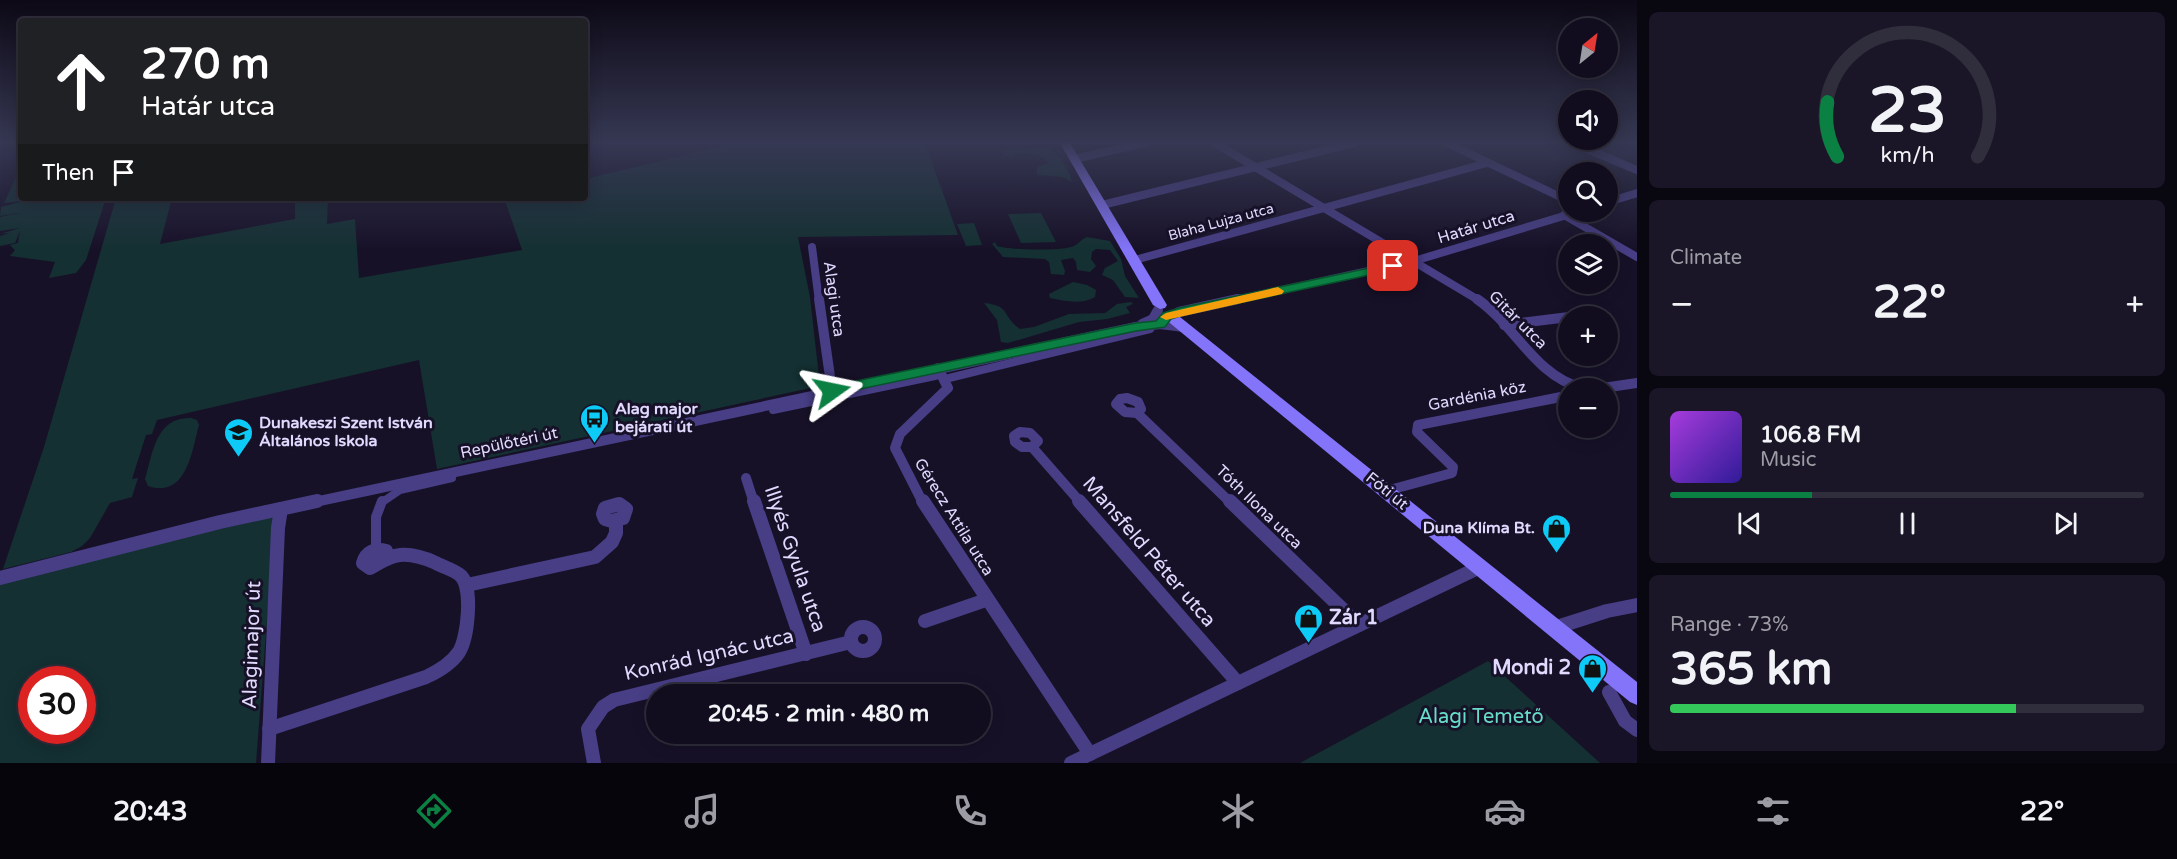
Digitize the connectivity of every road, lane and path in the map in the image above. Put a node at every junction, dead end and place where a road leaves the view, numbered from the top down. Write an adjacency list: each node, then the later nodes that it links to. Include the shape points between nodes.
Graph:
1 (1086, 179): 9 (main road, Fóti út)
2 (1212, 179): 9 (street)
3 (1274, 179): 10 (street, Gitár utca)
4 (1431, 179): 10 (street, Blaha Lujza utca)
5 (1521, 179): 7 (street)
6 (1637, 194): 8 (street)
7 (1558, 196)
8 (1618, 199)
9 (1102, 205): 15 (main road, Fóti út)
10 (1324, 208): 15 (street, Blaha Lujza utca); 16 (street, Gitár utca)
11 (1558, 217): 16 (street, Határ utca)
12 (1576, 222): 14 (street)
13 (812, 247): 24 (street, Alagi utca)
14 (1637, 257)
15 (1135, 260): 17 (main road, Fóti út)
16 (1414, 261): 17 (street, Határ utca); 19 (street, Gitár utca, via 1480,301)
17 (1170, 316): 20 (street); 20 (street, Repülőtéri út); 29 (main road, Fóti út)
18 (1558, 318): 19 (street)
19 (1504, 325): 21 (street, Gitár utca)
20 (939, 374): 24 (street, Repülőtéri út); 34 (street, via 396,490 377,509); 38 (street, Gérecz Attila utca, via 948,388 900,434 895,448 927,510)
21 (1559, 378)
22 (1637, 383): 23 (street)
23 (1618, 386)
24 (832, 391): 30 (street, Repülőtéri út)
25 (1558, 398): 29 (street, Gardénia köz, via 1418,424 1417,432 1453,467 1452,473)
26 (1137, 413): 41 (street, Tóth Ilona utca)
27 (1032, 447): 45 (street, Mansfeld Péter utca)
28 (746, 478): 44 (street, Illyés Gyula utca)
29 (1386, 491): 35 (main road, Fóti út)
30 (311, 502): 31 (street, Repülőtéri út); 33 (street, Repülőtéri út, via 294,510)
31 (281, 509): 33 (street); 36 (street, Repülőtéri út)
32 (616, 521): 37 (street, via 617,534 610,548 595,557)
33 (278, 528): 48 (street, Alagimajor út)
34 (381, 554): 37 (street, via 412,554 460,575)
35 (1480, 567): 41 (street); 42 (main road, Fóti út)
36 (0, 578)
37 (467, 585): 48 (street, via 465,641 452,662 440,670)
38 (986, 600): 40 (street); 50 (street)
39 (1637, 605): 42 (street)
40 (925, 621)
41 (1359, 626): 45 (street)
42 (1554, 628): 47 (main road, Fóti út)
43 (851, 642): 44 (street, Konrád Ignác utca)
44 (806, 654): 52 (street, Konrád Ignác utca, via 614,699 603,707 588,729)
45 (1238, 683): 50 (street)
46 (1609, 692): 49 (street, via 1625,721)
47 (1637, 695)
48 (269, 729): 51 (street, Alagimajor út)
49 (1637, 730)
50 (1090, 754): 53 (street)
51 (268, 763)
52 (594, 763)
53 (1071, 763)

